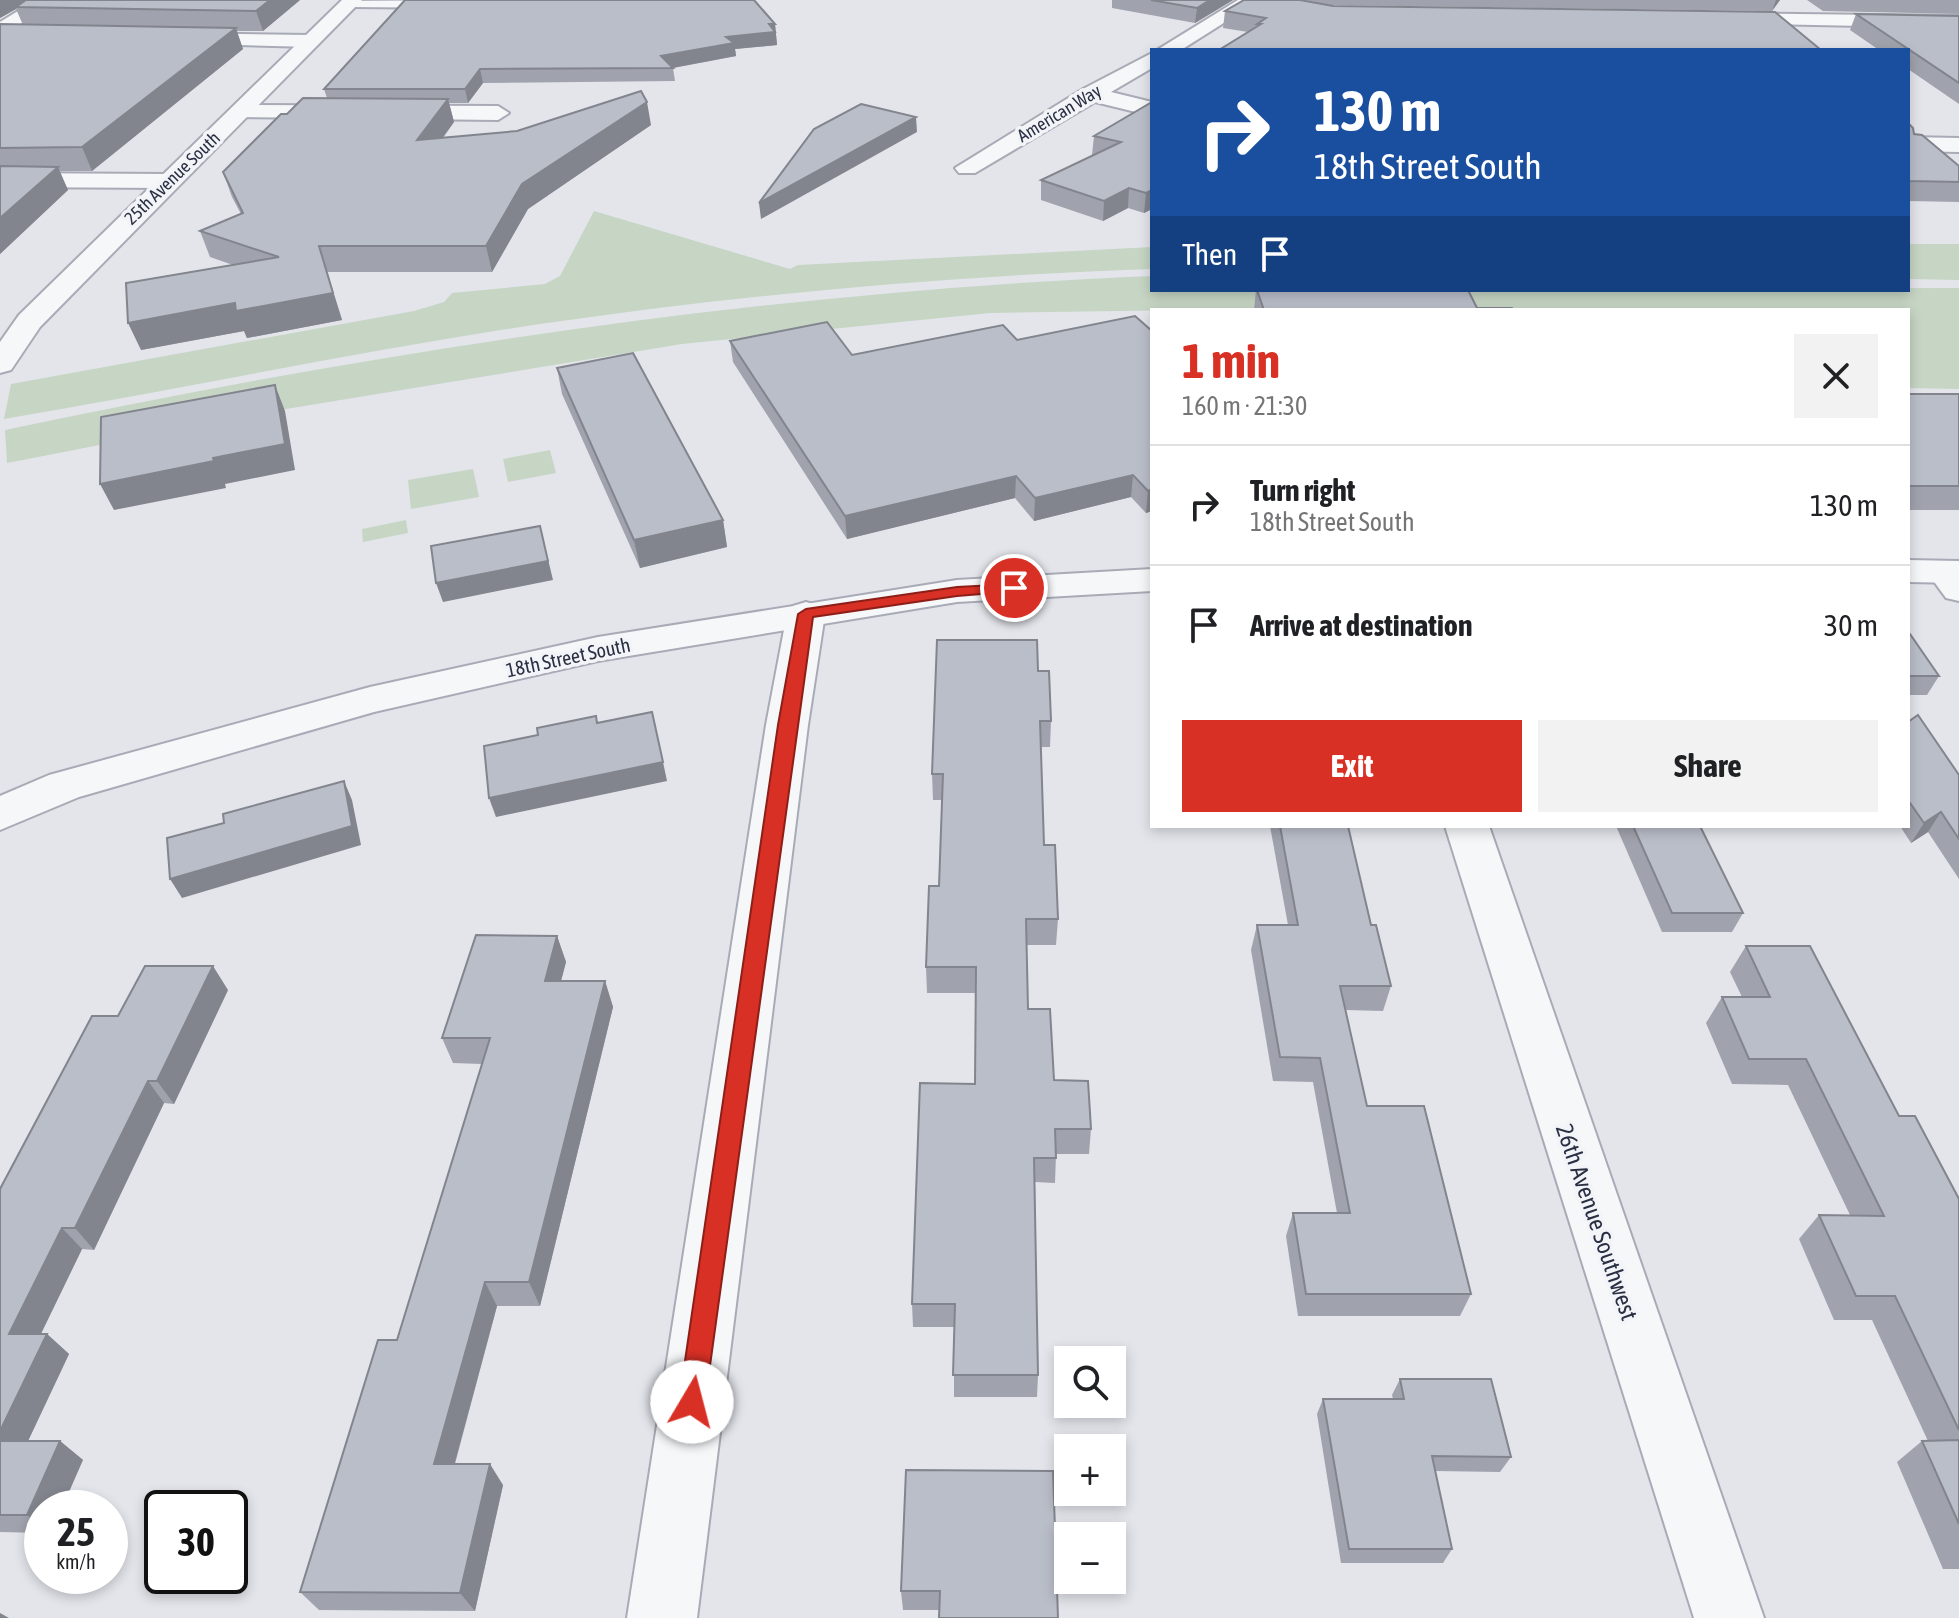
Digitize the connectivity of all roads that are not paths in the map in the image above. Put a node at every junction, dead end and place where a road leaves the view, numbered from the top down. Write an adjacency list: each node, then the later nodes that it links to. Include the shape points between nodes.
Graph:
1 (49, 0): 7 (street)
2 (352, 1): 4 (street); 10 (street, 25th Avenue South)
3 (1259, 1): 11 (street)
4 (492, 2)
5 (1708, 19): 6 (street)
6 (1959, 22)
7 (0, 34): 8 (street)
8 (31, 37)
9 (155, 39): 10 (street)
10 (310, 41): 15 (street, 25th Avenue South)
11 (1171, 48)
12 (1150, 60): 13 (street, American Way)
13 (1091, 94): 14 (street); 19 (street, American Way)
14 (1150, 109)
15 (241, 112): 16 (street); 21 (street, 25th Avenue South)
16 (498, 113)
17 (1910, 144): 18 (street)
18 (1959, 145)
19 (967, 168)
20 (0, 180): 21 (street)
21 (167, 181): 22 (street, 25th Avenue South, via 29,321)
22 (0, 364)
23 (1910, 571): 24 (street)
24 (1954, 578)
25 (1150, 580): 26 (street, 18th Street South, via 957,591)
26 (806, 614): 27 (street, 18th Street South, via 598,649 370,700 64,786); 29 (street)
27 (0, 814)
28 (1468, 828): 30 (street, 26th Avenue Southwest)
29 (662, 1618)
30 (1729, 1618)

